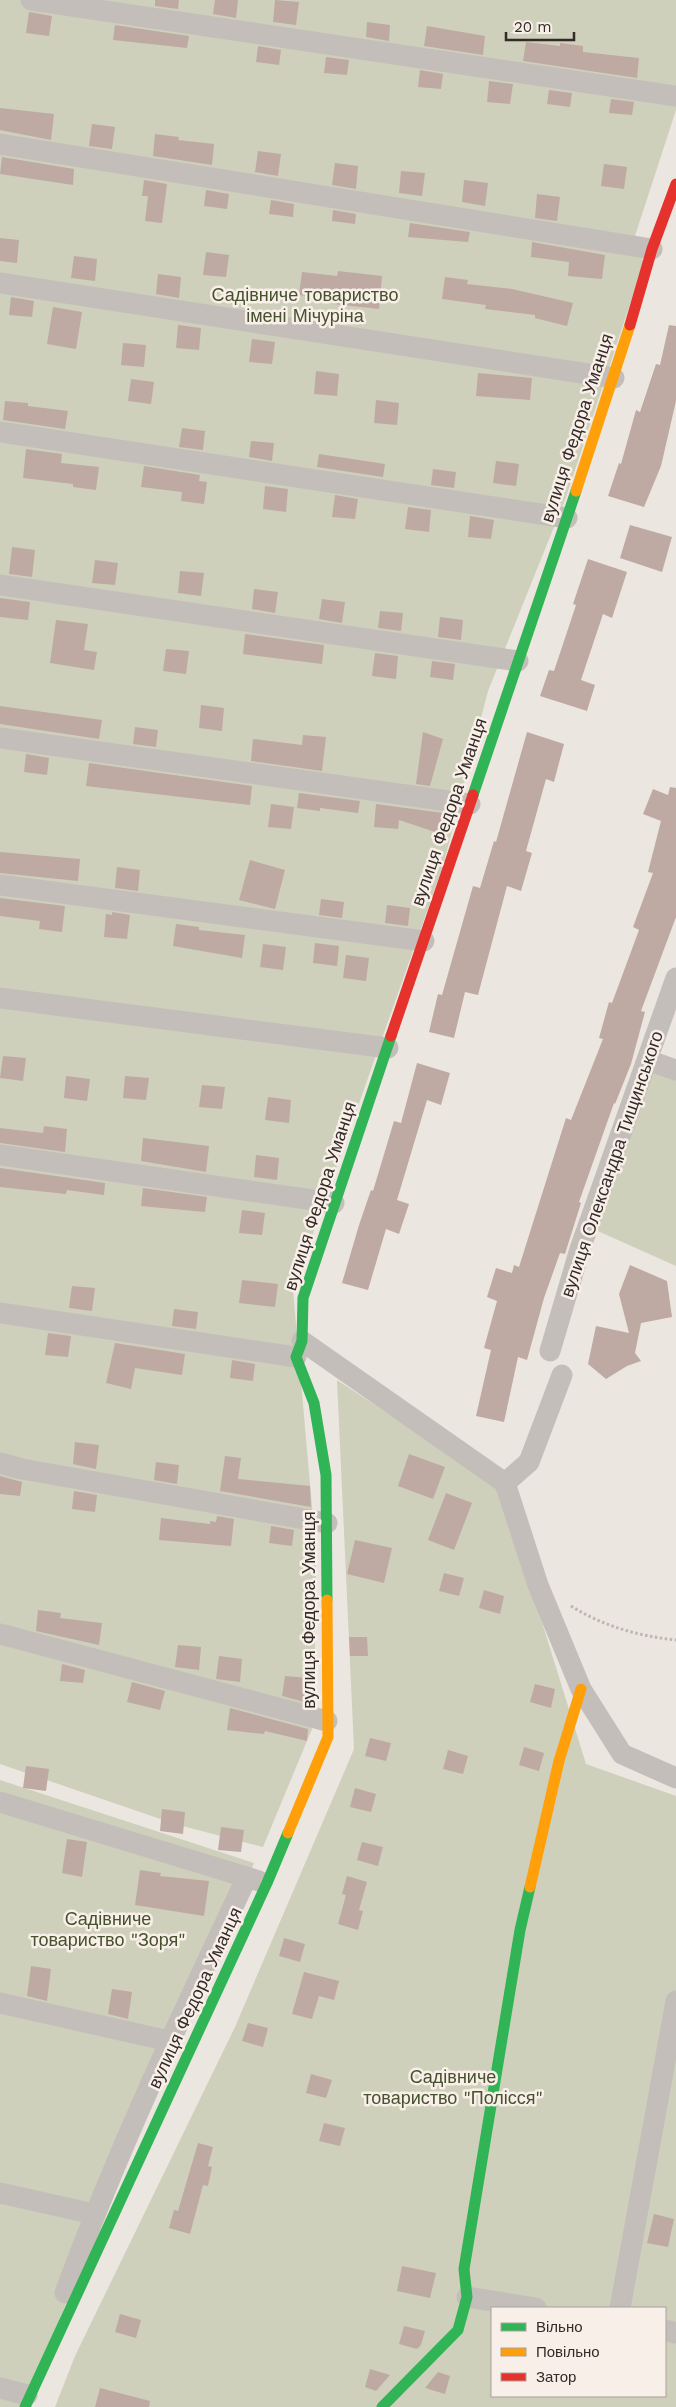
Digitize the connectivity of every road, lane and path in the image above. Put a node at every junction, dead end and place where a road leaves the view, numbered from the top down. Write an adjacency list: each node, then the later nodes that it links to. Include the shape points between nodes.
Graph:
1 (31, 0): 2 (street)
2 (676, 96)
3 (0, 144): 5 (street)
4 (676, 184): 5 (street, вулиця Федора Уманця)
5 (652, 249): 7 (street, вулиця Федора Уманця)
6 (0, 283): 7 (street)
7 (614, 378): 9 (street, вулиця Федора Уманця)
8 (0, 432): 9 (street)
9 (566, 518): 11 (street, вулиця Федора Уманця)
10 (0, 585): 11 (street)
11 (518, 661): 13 (street, вулиця Федора Уманця)
12 (0, 738): 13 (street)
13 (470, 804): 15 (street, вулиця Федора Уманця)
14 (0, 885): 15 (street)
15 (424, 941): 18 (street, вулиця Федора Уманця)
16 (676, 978): 19 (street, вулиця Олександра Тищинського)
17 (0, 998): 18 (street)
18 (388, 1048): 22 (street, вулиця Федора Уманця)
19 (647, 1060): 20 (street); 25 (street, вулиця Олександра Тищинського, via 580,1249)
20 (676, 1070)
21 (0, 1155): 22 (street)
22 (334, 1203): 24 (street, вулиця Федора Уманця, via 302,1298)
23 (0, 1313): 24 (street)
24 (299, 1349): 28 (street); 29 (street, вулиця Федора Уманця, via 314,1403 326,1475)
25 (550, 1351)
26 (562, 1375): 28 (street, via 529,1462)
27 (0, 1463): 29 (street, via 22,1470)
28 (505, 1483): 33 (street, via 538,1585)
29 (327, 1523): 34 (street, вулиця Федора Уманця)
30 (567, 1604): 32 (path, via 589,1618 641,1636)
31 (0, 1634): 34 (street)
32 (676, 1640)
33 (581, 1689): 35 (street, via 622,1754); 43 (street, via 559,1761 520,1930 464,2269)
34 (327, 1721): 37 (street, вулиця Федора Уманця, via 328,1737)
35 (676, 1778)
36 (0, 1802): 37 (street)
37 (257, 1880): 40 (street); 47 (street, вулиця Федора Уманця)
38 (676, 2001): 45 (street)
39 (0, 2003): 40 (street)
40 (169, 2041): 42 (street)
41 (0, 2193): 42 (street)
42 (94, 2214): 47 (street)
43 (467, 2297): 44 (street); 48 (street, via 458,2330)
44 (530, 2307)
45 (620, 2307)
46 (0, 2388): 47 (street)
47 (24, 2403)
48 (382, 2407)

